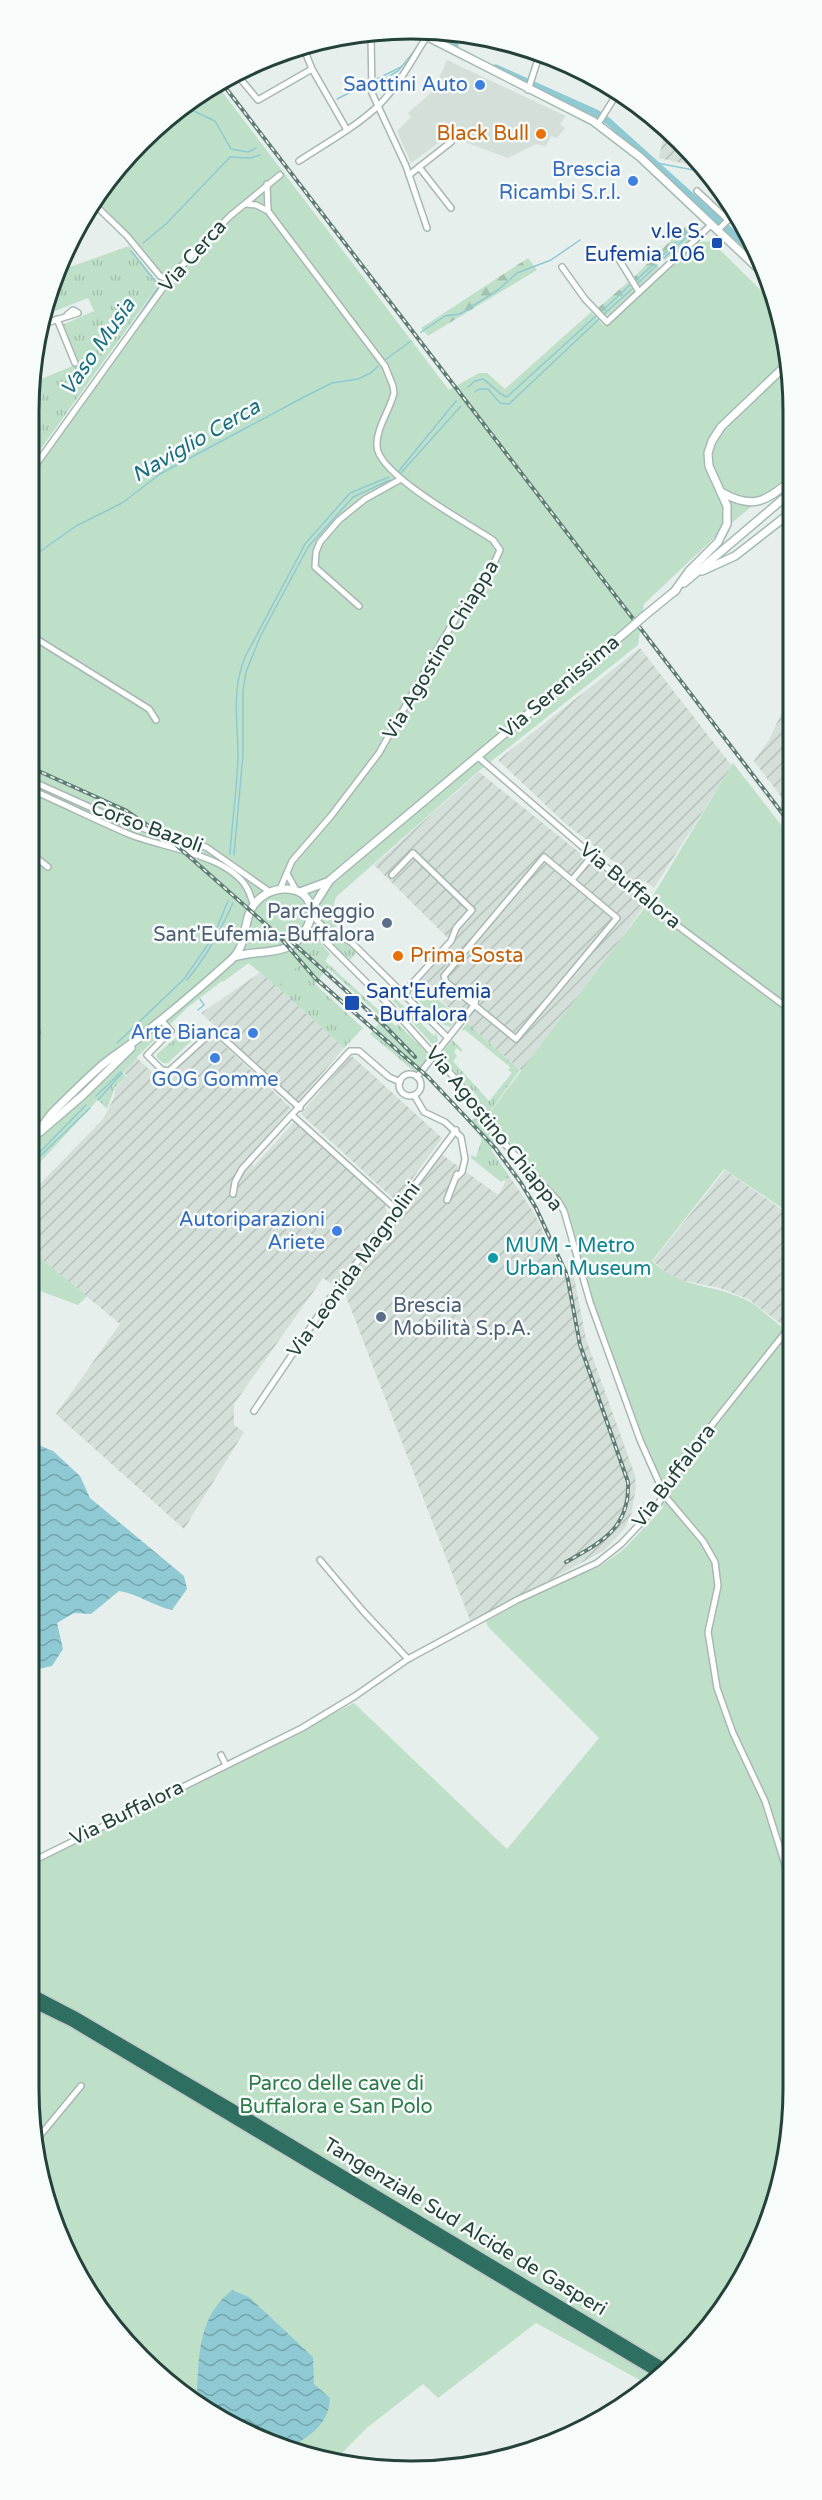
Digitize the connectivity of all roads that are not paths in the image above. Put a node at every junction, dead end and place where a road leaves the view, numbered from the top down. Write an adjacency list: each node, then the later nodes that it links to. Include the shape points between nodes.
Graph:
1 (424, 40): 10 (street)
2 (434, 40): 8 (main road)
3 (371, 41): 10 (street, via 372,93)
4 (306, 55): 6 (street)
5 (537, 61): 8 (street)
6 (312, 69): 7 (street, via 258,100); 12 (street)
7 (241, 80)
8 (530, 85): 11 (main road)
9 (614, 99): 11 (street)
10 (379, 105): 12 (street); 17 (street)
11 (599, 123): 25 (main road)
12 (347, 130): 14 (street)
13 (451, 142): 15 (street)
14 (299, 161)
15 (419, 167): 17 (street); 21 (street)
16 (280, 175): 18 (street, Via Cerca)
17 (409, 175): 26 (street)
18 (267, 184): 20 (street, Via Cerca); 23 (street)
19 (698, 191): 24 (street)
20 (246, 204): 23 (street); 31 (street, Via Cerca)
21 (451, 208)
22 (99, 209): 31 (street)
23 (268, 211): 39 (street, Via Agostino Chiappa, via 385,366 394,393 377,449)
24 (728, 220): 27 (street)
25 (711, 225): 27 (main road); 32 (street)
26 (427, 228)
27 (717, 231): 29 (main road)
28 (615, 253): 32 (street)
29 (752, 262)
30 (562, 267): 32 (street, via 607,322)
31 (167, 279): 38 (street, Via Cerca)
32 (639, 292)
33 (67, 315): 34 (street)
34 (57, 319): 35 (street); 36 (street)
35 (50, 322)
36 (75, 363)
37 (781, 372): 41 (main road, via 721,427 712,441 709,466)
38 (39, 460)
39 (401, 479): 46 (street, via 365,499 339,520 316,552 315,567); 55 (street, Via Agostino Chiappa, via 493,540 500,550 498,558 447,632 379,753 292,861)
40 (783, 486): 41 (main road, via 765,500 753,502 743,502)
41 (722, 492): 45 (main road, via 728,515 724,532)
42 (783, 499): 44 (main road, Via Serenissima)
43 (783, 518): 44 (main road, via 735,556)
44 (694, 575): 45 (main road, Via Serenissima)
45 (674, 592): 49 (main road, Via Serenissima, bridge)
46 (359, 606)
47 (39, 641): 48 (street, via 148,709)
48 (156, 720)
49 (477, 756): 52 (street, Via Buffalora); 57 (main road, Via Serenissima)
50 (39, 784): 61 (street, Corso Bazoli, via 125,823 206,847)
51 (39, 793): 62 (street, Corso Bazoli, via 130,834 205,857 246,887)
52 (592, 856): 58 (street); 70 (street, Via Buffalora, via 650,905)
53 (39, 859): 54 (street)
54 (48, 867)
55 (287, 874): 59 (street, Via Agostino Chiappa); 60 (street)
56 (392, 874): 68 (street, via 413,853 472,910)
57 (330, 880): 60 (main road, Via Serenissima); 63 (main road, Via Serenissima)
58 (572, 880): 69 (street, via 544,857 445,972 446,982); 69 (street, via 617,918 516,1039)
59 (280, 889): 60 (main road, Via Serenissima); 61 (main road, Via Serenissima)
60 (298, 891): 63 (main road, via 307,899)
61 (270, 892): 62 (main road, Via Serenissima)
62 (254, 905): 65 (main road, via 246,917)
63 (311, 912): 64 (main road, Via Serenissima); 68 (street, Via Agostino Chiappa, via 324,928 351,942)
64 (304, 933): 66 (main road, via 278,952); 74 (street, Via Agostino Chiappa, via 320,936)
65 (244, 936): 66 (main road); 67 (main road)
66 (258, 952): 67 (main road)
67 (234, 957): 71 (main road)
68 (406, 995): 73 (street, Via Agostino Chiappa)
69 (475, 1001): 73 (street)
70 (783, 1005)
71 (161, 1020): 72 (main road); 80 (street, via 171,1031 147,1055 162,1070 169,1071 214,1030)
72 (139, 1038): 75 (main road); 78 (main road)
73 (448, 1038): 74 (street)
74 (434, 1056): 76 (street); 90 (street, Via Agostino Chiappa, via 564,1211 594,1312 640,1440)
75 (103, 1064): 78 (main road, via 81,1091); 83 (main road)
76 (417, 1077): 77 (street, via 408,1075); 79 (street, via 421,1087)
77 (400, 1082): 79 (street, via 404,1094); 80 (street, via 359,1051 351,1051)
78 (83, 1095): 84 (main road)
79 (414, 1095): 82 (street, via 424,1112)
80 (300, 1108): 81 (street)
81 (293, 1116): 85 (street, via 242,1169); 87 (street)
82 (456, 1130): 86 (street, via 465,1150 464,1165); 87 (street, Via Leonida Magnolini)
83 (39, 1131)
84 (39, 1133)
85 (233, 1194)
86 (447, 1200)
87 (396, 1209): 89 (street, Via Leonida Magnolini)
88 (783, 1335): 90 (street, Via Buffalora, via 696,1445)
89 (254, 1411)
90 (665, 1496): 92 (street, Via Buffalora, via 641,1524 597,1563); 96 (street, Via Agostino Chiappa, via 703,1541 715,1562 718,1586 708,1632 717,1688 765,1802)
91 (320, 1560): 92 (street)
92 (408, 1659): 94 (street, Via Buffalora, via 302,1728)
93 (221, 1755): 94 (street)
94 (226, 1765): 95 (street, Via Buffalora)
95 (39, 1858)
96 (783, 1858)
97 (39, 1997): 101 (highway, Tangenziale Sud Alcide de Gasperi, via 237,2111)
98 (39, 2006): 102 (highway, Tangenziale Sud Alcide de Gasperi, via 82,2028)
99 (81, 2086): 100 (street)
100 (42, 2134)
101 (660, 2365)
102 (654, 2371)

